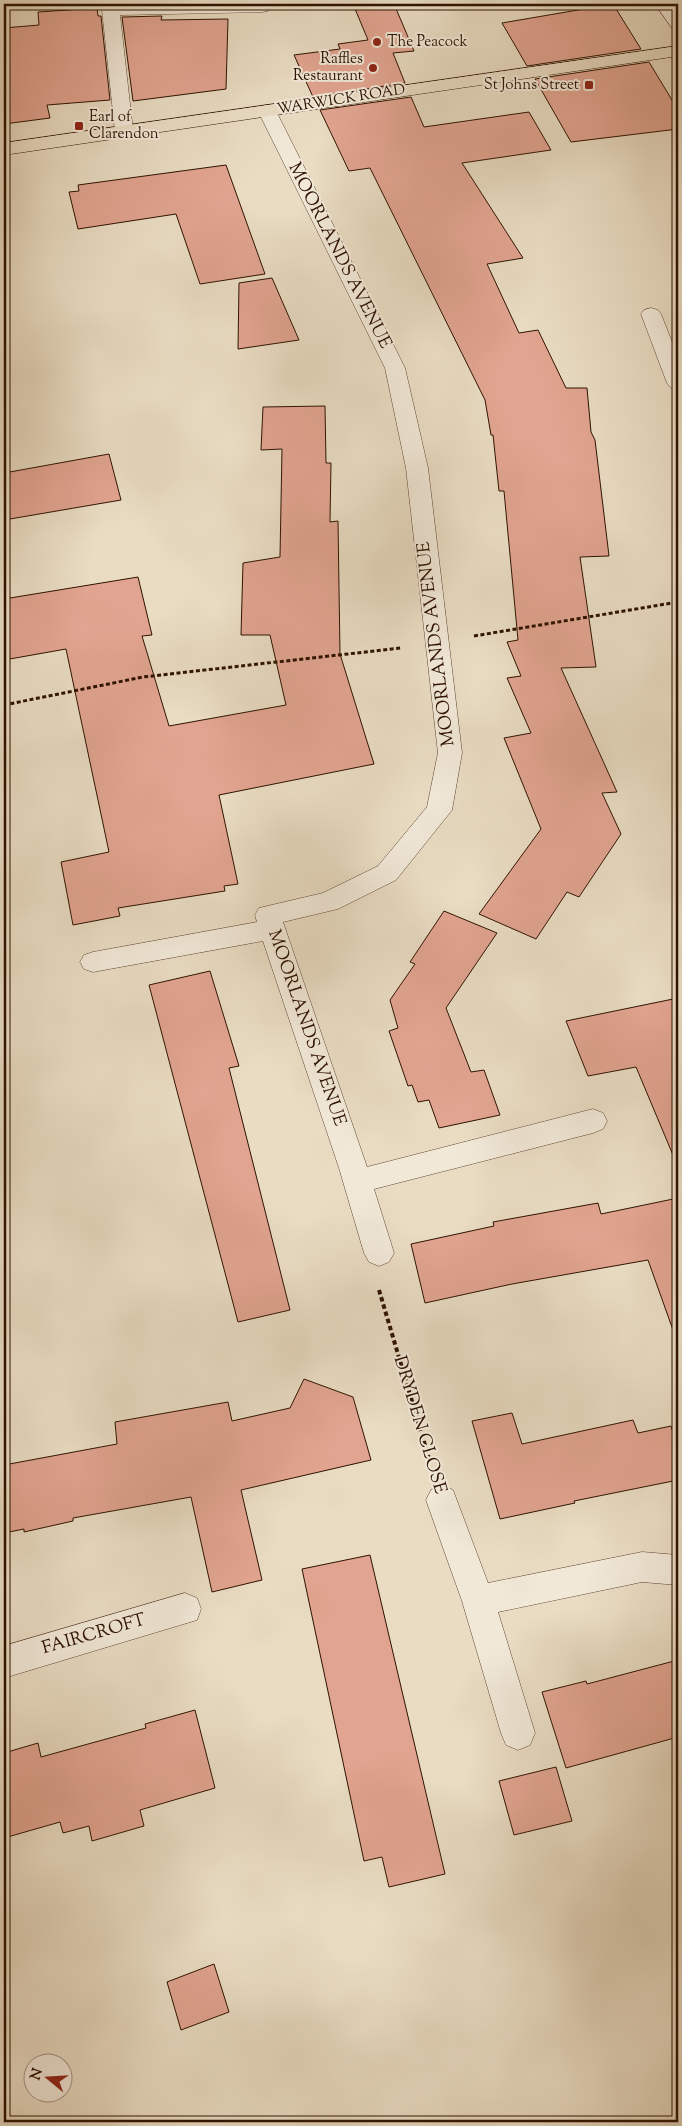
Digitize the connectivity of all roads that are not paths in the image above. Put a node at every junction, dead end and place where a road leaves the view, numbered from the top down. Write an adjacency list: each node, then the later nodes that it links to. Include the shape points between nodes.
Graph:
1 (670, 6): 3 (street)
2 (262, 7): 6 (street, via 111,10)
3 (678, 24)
4 (678, 51): 5 (main road, WARWICK ROAD)
5 (267, 111): 6 (main road, WARWICK ROAD); 10 (street, MOORLANDS AVENUE, via 395,368 416,468 450,753 439,810 387,873 329,902 268,915)
6 (124, 131): 7 (main road, WARWICK ROAD)
7 (4, 149)
8 (651, 314): 9 (street)
9 (678, 383)
10 (273, 929): 11 (street); 13 (street, MOORLANDS AVENUE)
11 (94, 962)
12 (593, 1121): 13 (street)
13 (359, 1181): 14 (street, MOORLANDS AVENUE)
14 (379, 1253)
15 (442, 1500): 17 (street, DRYDEN CLOSE)
16 (678, 1570): 17 (street, via 642,1567)
17 (478, 1601): 20 (street, DRYDEN CLOSE)
18 (185, 1609): 19 (street, FAIRCROFT)
19 (4, 1662)
20 (518, 1733)

